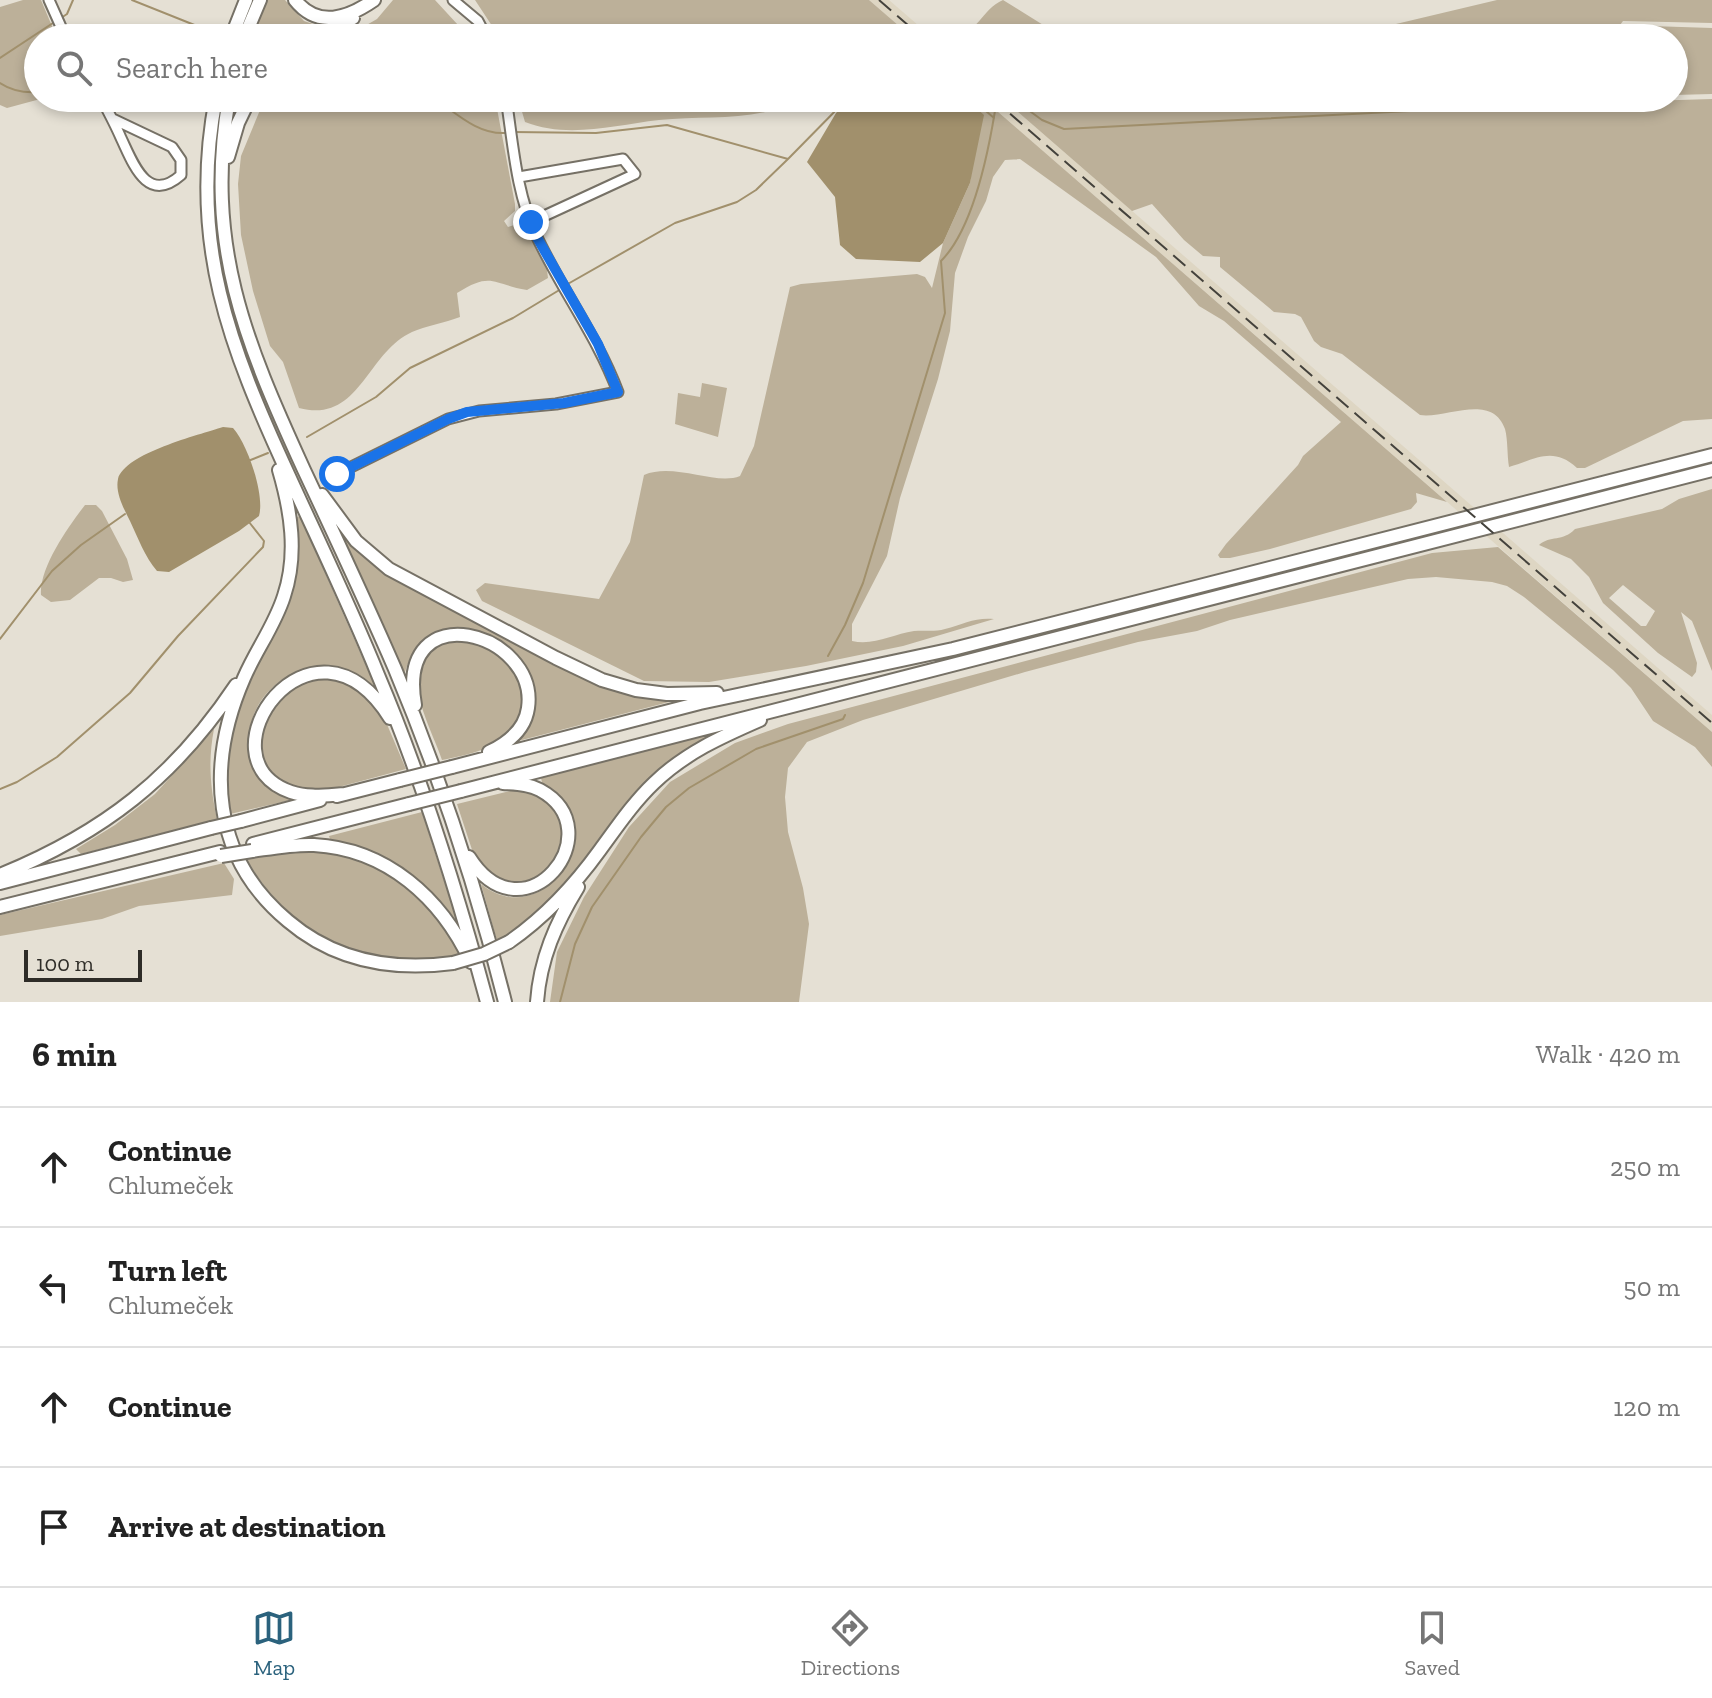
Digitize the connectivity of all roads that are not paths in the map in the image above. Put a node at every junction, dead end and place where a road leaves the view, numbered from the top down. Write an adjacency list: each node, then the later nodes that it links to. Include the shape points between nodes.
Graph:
1 (49, 0): 7 (street)
2 (243, 0): 8 (highway)
3 (260, 0): 9 (highway)
4 (295, 0): 5 (highway, via 311,14 331,19)
5 (375, 0): 10 (highway)
6 (453, 0): 11 (street)
7 (60, 24)
8 (238, 24)
9 (244, 24)
10 (343, 24)
11 (480, 24)
12 (109, 112): 17 (street)
13 (213, 112): 21 (highway, via 207,198 212,258 229,331)
14 (227, 112): 19 (highway)
15 (243, 112): 19 (highway)
16 (508, 112): 18 (street)
17 (113, 119): 17 (street, via 147,181 159,186 181,175 181,160 172,147)
18 (519, 177): 20 (street); 20 (street, via 623,159 635,174)
19 (222, 179): 25 (highway, via 227,256 244,328)
20 (531, 222): 24 (street, via 618,392 467,412)
21 (260, 414): 26 (highway, via 285,489 292,548 284,595); 30 (highway)
22 (1712, 455): 27 (highway, via 953,649)
23 (1712, 470): 28 (highway)
24 (337, 474)
25 (307, 475): 27 (highway, via 356,541 389,569 602,680 644,692 685,694); 29 (highway)
26 (253, 659): 36 (highway, bridge, via 227,725 220,768 223,813 242,863 269,904 297,929 340,953 374,963 453,963 509,942 549,911); 37 (highway, via 207,727 156,782 90,831)
27 (811, 678): 31 (highway)
28 (792, 707): 32 (highway); 36 (highway, via 715,740 674,765 639,798)
29 (419, 732): 31 (highway, via 412,673 429,644 448,635 472,636 511,659 528,693 522,725 497,748); 34 (highway)
30 (404, 740): 33 (highway, via 370,691 343,676 310,674 283,686 267,702 257,724 255,743 263,770 289,792); 40 (highway, via 454,881)
31 (452, 767): 33 (highway, bridge)
32 (496, 782): 34 (highway, via 539,790 556,803 568,830 563,860 536,885 510,890 481,875); 35 (highway, bridge)
33 (345, 794): 38 (highway, bridge)
34 (460, 842): 41 (highway)
35 (251, 848): 39 (highway, bridge); 40 (highway, via 329,847 399,873 446,918)
36 (598, 853): 42 (highway, via 553,934)
37 (0, 875)
38 (0, 883)
39 (0, 907)
40 (486, 997)
41 (505, 1002)
42 (537, 1002)

